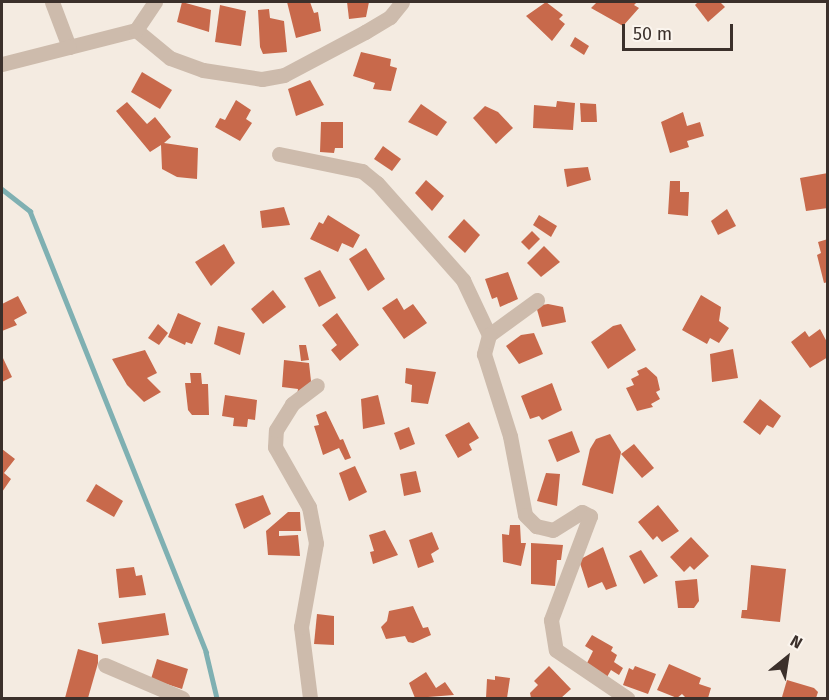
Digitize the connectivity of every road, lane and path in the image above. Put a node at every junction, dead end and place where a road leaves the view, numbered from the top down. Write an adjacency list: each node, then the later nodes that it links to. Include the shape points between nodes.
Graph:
1 (52, 2): 5 (street)
2 (155, 2): 4 (street)
3 (402, 2): 4 (street, via 390,16 365,32 284,75 262,79 204,70 170,58)
4 (136, 30): 5 (street)
5 (69, 47): 6 (street)
6 (2, 64)
7 (279, 154): 9 (street, via 352,168 377,183 464,280)
8 (537, 300): 9 (street)
9 (489, 335): 14 (street, via 484,354 510,436 525,515 536,526 553,530 582,512 590,516 551,620 550,636 556,650 567,660)
10 (317, 386): 13 (street, via 292,404 276,430 275,447 309,507 316,543 301,627)
11 (105, 665): 12 (street)
12 (182, 699)
13 (310, 699)
14 (627, 699)

